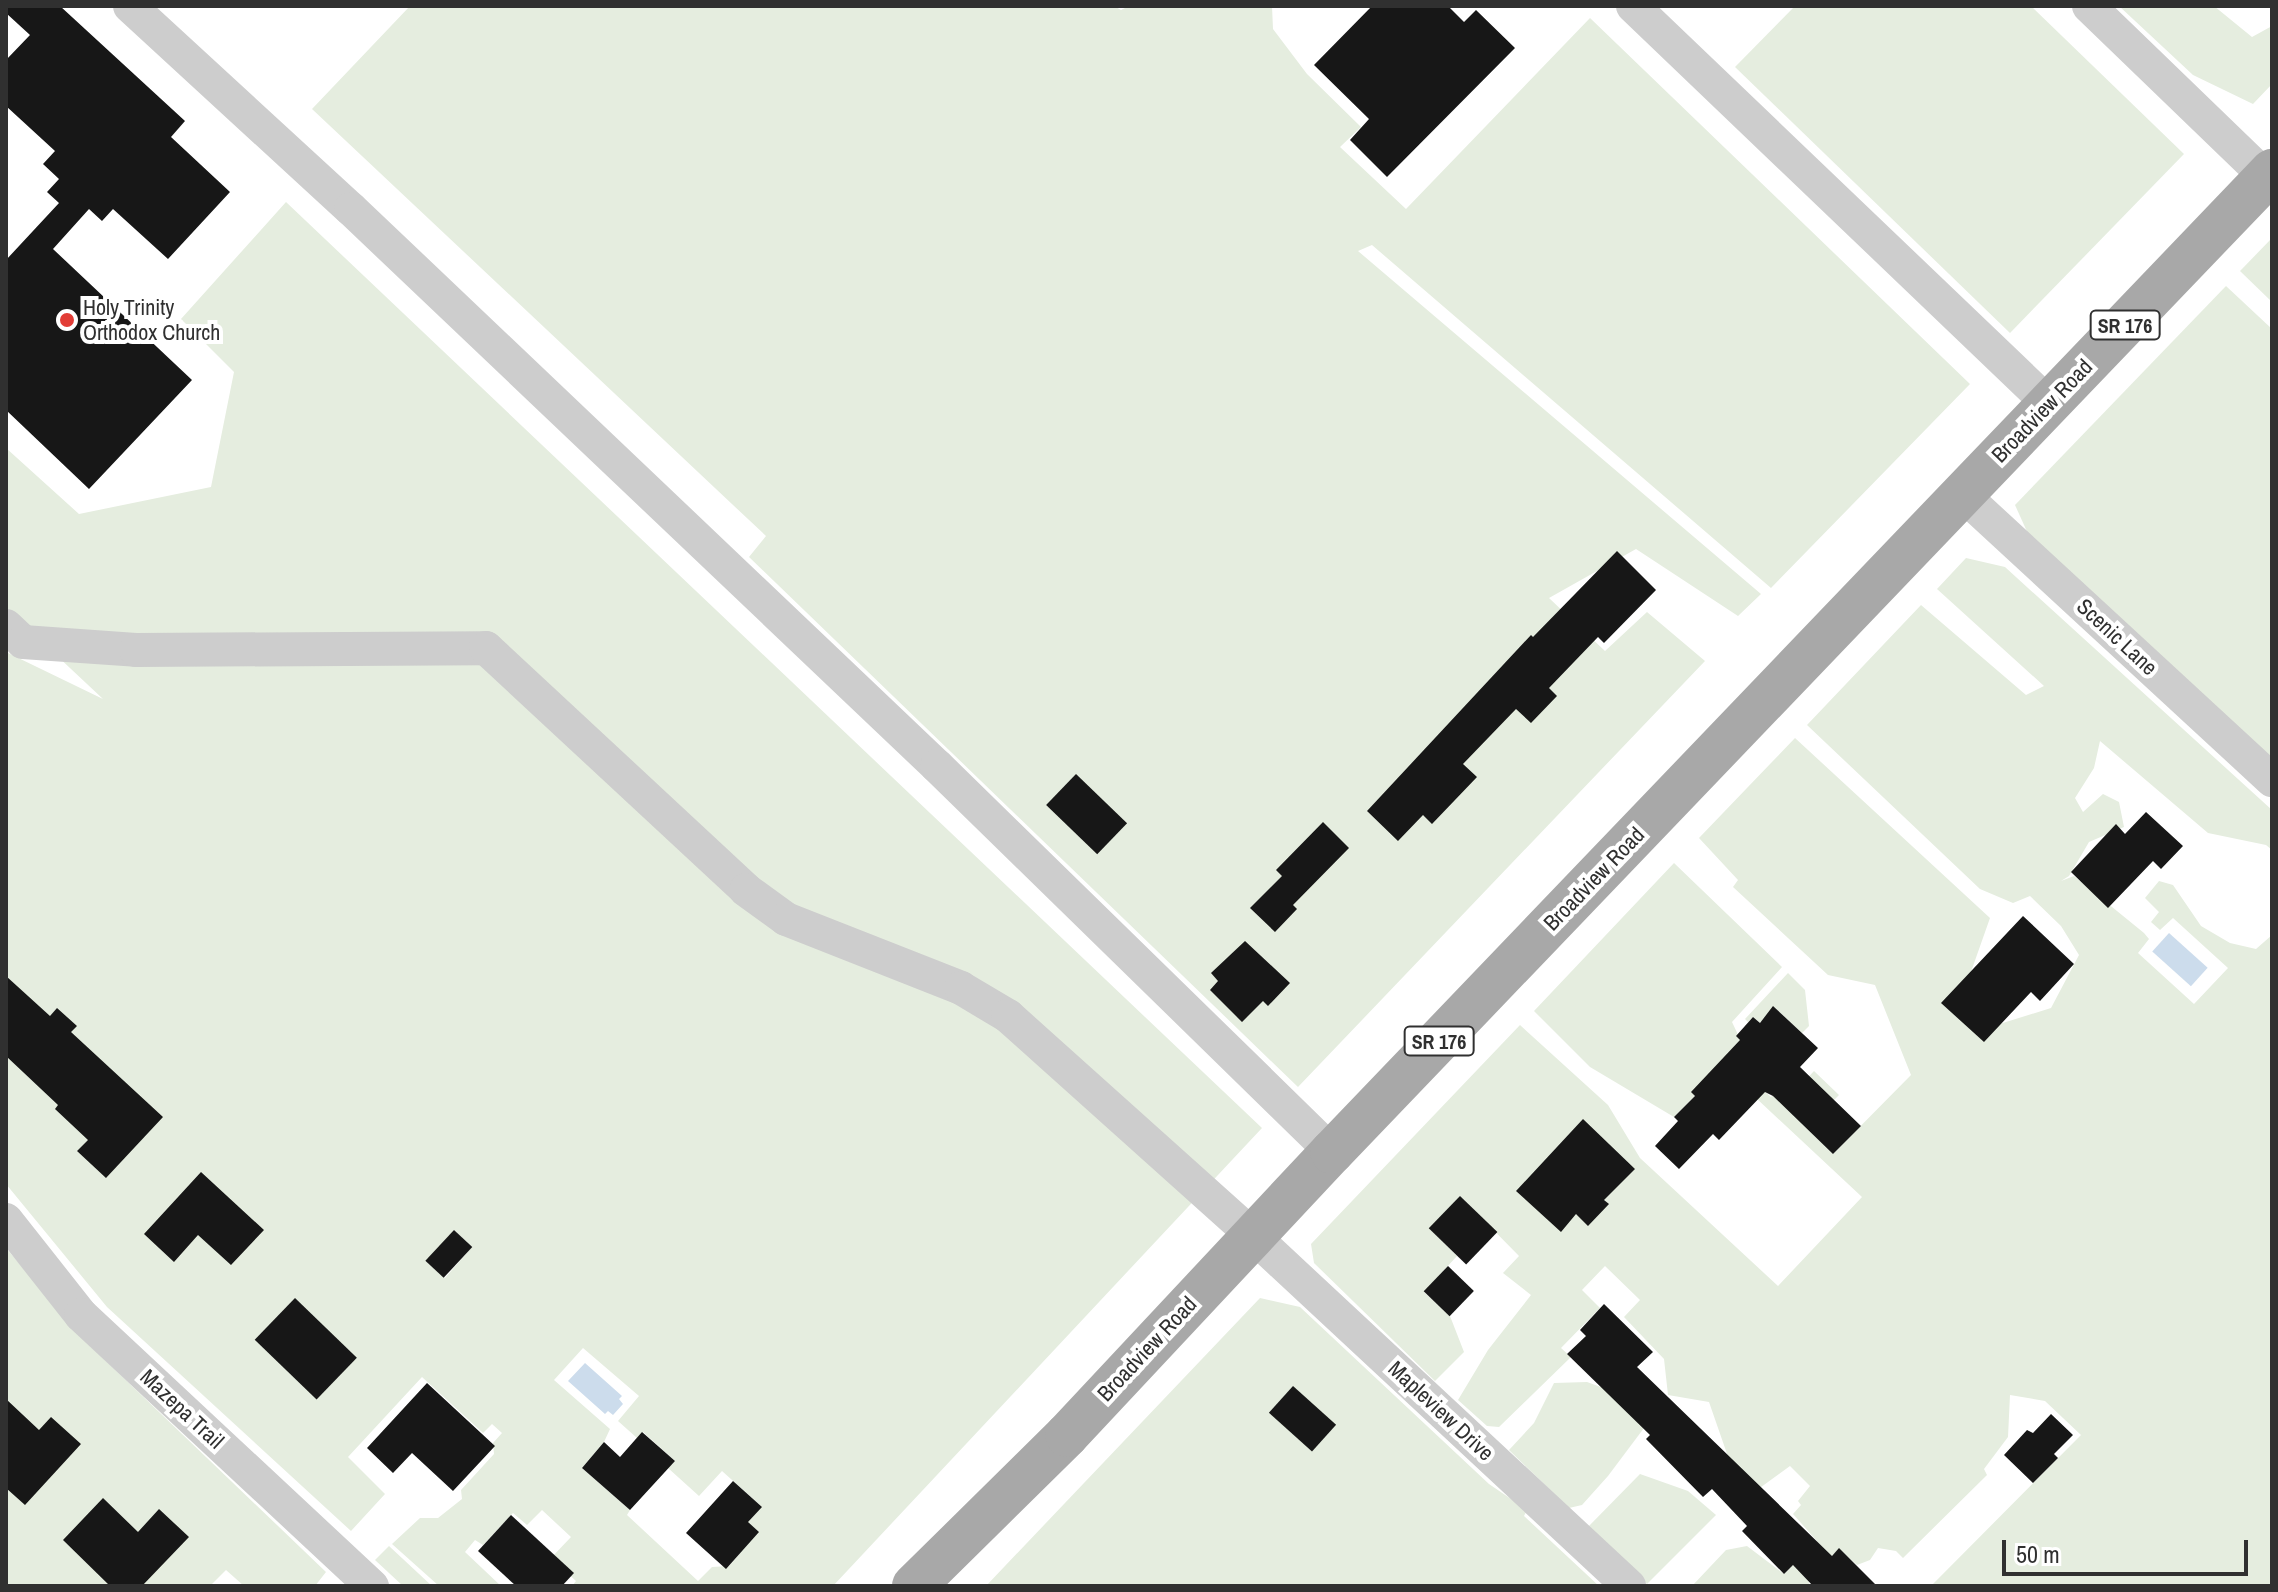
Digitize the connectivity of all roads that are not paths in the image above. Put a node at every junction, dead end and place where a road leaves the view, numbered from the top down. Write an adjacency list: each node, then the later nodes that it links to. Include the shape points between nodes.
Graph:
1 (130, 6): 9 (street, via 341,199 937,766)
2 (1633, 6): 5 (street)
3 (2089, 6): 4 (street)
4 (2269, 174): 5 (main road, Broadview Road / SR 176)
5 (2049, 404): 6 (main road, Broadview Road / SR 176)
6 (1962, 494): 8 (street, Scenic Lane); 9 (main road, Broadview Road / SR 176)
7 (6, 626): 11 (street, Mapleview Drive, via 23,642 136,650 486,648 746,890 786,919 961,988 1008,1016)
8 (2272, 780)
9 (1332, 1152): 11 (main road, Broadview Road / SR 176)
10 (6, 1220): 12 (street, Mazepa Trail, via 81,1315)
11 (1253, 1236): 13 (main road, Broadview Road / SR 176, via 1067,1435); 14 (street, Mapleview Drive)
12 (372, 1586)
13 (914, 1586)
14 (1629, 1586)

